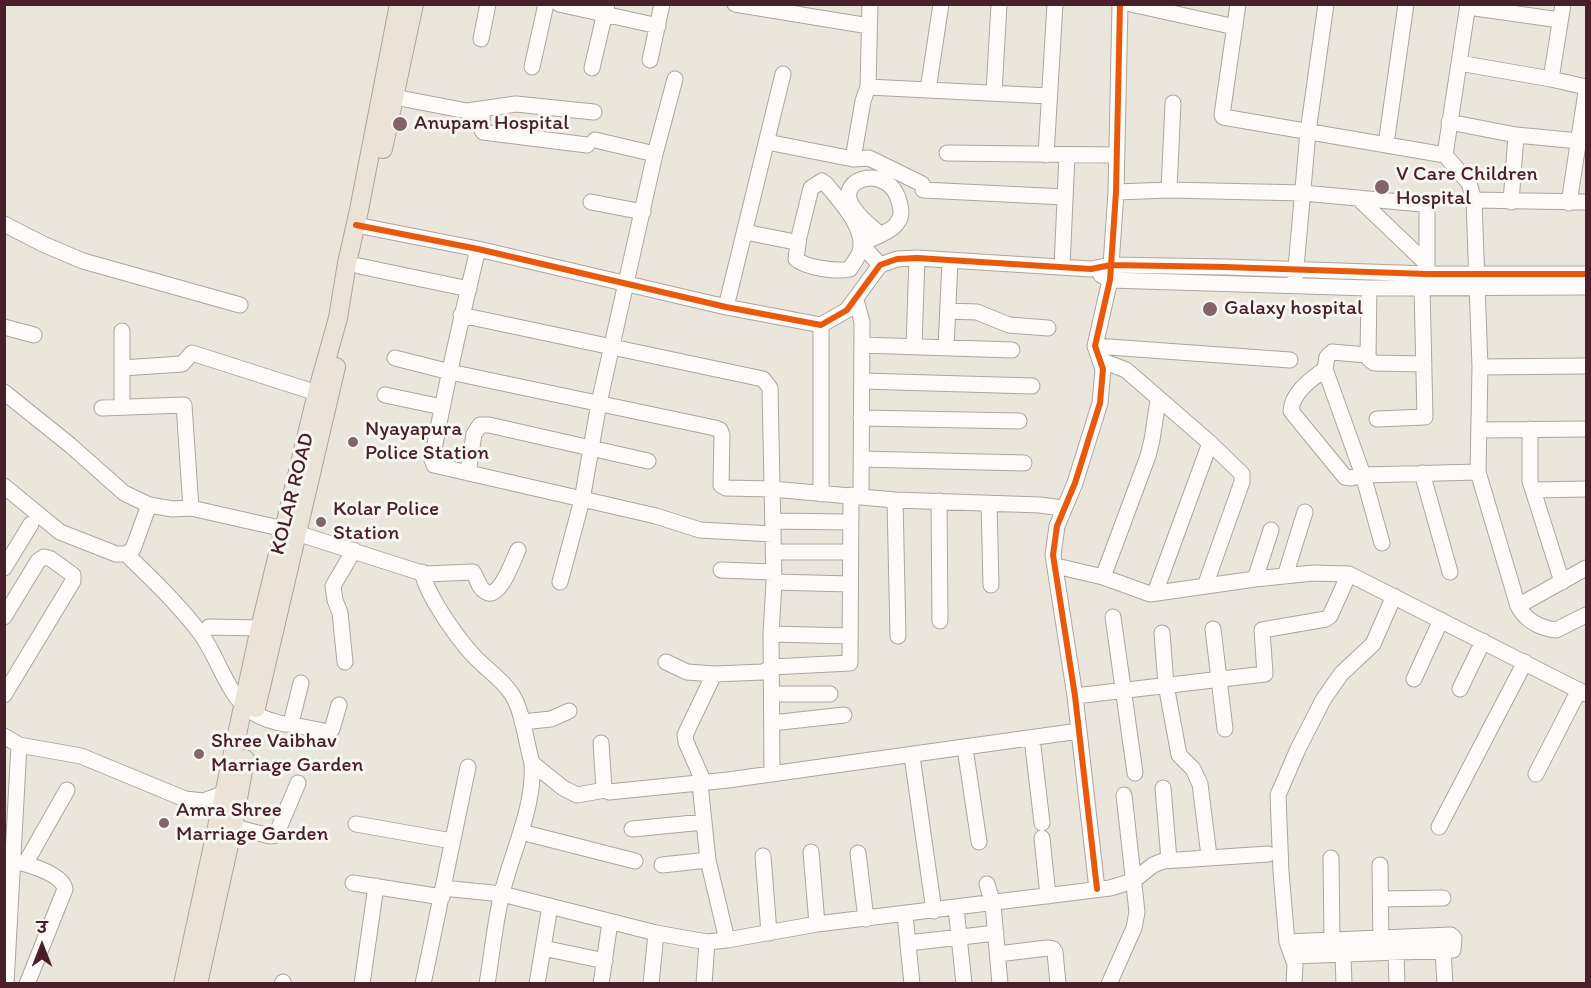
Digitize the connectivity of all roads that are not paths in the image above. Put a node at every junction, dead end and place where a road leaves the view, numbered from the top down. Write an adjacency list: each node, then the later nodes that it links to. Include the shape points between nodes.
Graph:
1 (399, 4): 36 (main road, KOLAR ROAD)
2 (414, 4): 36 (main road, KOLAR ROAD)
3 (488, 4): 23 (street)
4 (546, 4): 26 (street)
5 (559, 4): 18 (street)
6 (662, 4): 20 (street)
7 (735, 4): 21 (street)
8 (870, 4): 21 (street)
9 (941, 4): 33 (street)
10 (999, 4): 35 (street)
11 (1056, 4): 37 (street)
12 (1120, 4): 51 (street)
13 (1131, 4): 22 (street)
14 (1238, 4): 22 (street)
15 (1326, 4): 42 (street)
16 (1406, 4): 46 (street)
17 (1468, 6): 19 (street); 25 (street)
18 (606, 10): 20 (street); 27 (street)
19 (1561, 12): 30 (street)
20 (658, 26): 24 (street)
21 (869, 26): 31 (street)
22 (1235, 27): 42 (street, via 1222,116)
23 (481, 39)
24 (650, 60)
25 (1459, 63): 30 (street); 41 (street)
26 (532, 67)
27 (592, 68)
28 (783, 74): 45 (street)
29 (675, 79): 48 (street)
30 (1551, 79): 32 (street)
31 (868, 87): 33 (street); 53 (street)
32 (1587, 87)
33 (928, 90): 35 (street)
34 (1587, 92): 44 (street)
35 (994, 93): 37 (street)
36 (387, 96): 39 (street, via 467,111); 66 (main road, KOLAR ROAD)
37 (1049, 96): 49 (street)
38 (1173, 103): 54 (street)
39 (483, 110): 40 (street, via 516,104); 48 (street, via 483,132)
40 (594, 112)
41 (1449, 122): 43 (street); 52 (street)
42 (1308, 132): 46 (street); 56 (street)
43 (1516, 135): 44 (street); 61 (street)
44 (1579, 141): 63 (street)
45 (767, 142): 53 (street); 67 (street)
46 (1386, 144): 52 (street)
47 (947, 153): 49 (street)
48 (655, 154): 64 (street)
49 (1046, 155): 50 (street)
50 (1066, 155): 51 (street); 57 (street)
51 (1115, 155): 55 (street)
52 (1445, 155): 59 (street, via 1469,183)
53 (854, 159): 57 (street, via 869,158 922,187)
54 (1169, 190): 55 (street); 56 (street)
55 (1116, 192): 77 (street)
56 (1303, 193): 58 (street); 80 (street)
57 (1065, 197): 76 (street)
58 (1358, 198): 79 (street); 79 (street, via 1425,205)
59 (1474, 200): 61 (street); 81 (street)
60 (591, 202): 64 (street)
61 (1511, 202): 63 (street)
62 (1587, 202): 63 (street)
63 (1569, 203)
64 (643, 212): 82 (street)
65 (4, 224): 87 (street, via 83,261)
66 (361, 226): 71 (street); 75 (main road, KOLAR ROAD); 114 (main road, KOLAR ROAD)
67 (745, 232): 69 (street); 88 (street)
68 (880, 234): 70 (street)
69 (790, 242)
70 (861, 244): 70 (street, via 857,225 826,184 818,182 811,188 807,201 796,259 801,263 850,269); 74 (street)
71 (478, 249): 82 (street); 85 (street)
72 (917, 258): 73 (street); 74 (street); 98 (street)
73 (951, 261): 76 (street); 89 (street)
74 (880, 265): 86 (street)
75 (359, 266): 85 (street); 122 (main road, KOLAR ROAD)
76 (1062, 267): 77 (street)
77 (1111, 273): 80 (street); 101 (street)
78 (1587, 274): 81 (street)
79 (1425, 275): 80 (street); 81 (street); 84 (street); 105 (street)
80 (1295, 278): 84 (street)
81 (1477, 280): 83 (street); 107 (street)
82 (627, 284): 88 (street); 97 (street)
83 (1587, 287)
84 (1369, 288): 102 (street)
85 (469, 289): 90 (street)
86 (856, 300): 91 (street, via 848,310); 96 (street, via 862,322)
87 (240, 305)
88 (726, 307): 91 (street)
89 (948, 311): 93 (street, via 976,312 1008,325); 99 (street)
90 (461, 315): 97 (street); 110 (street)
91 (821, 325): 141 (street)
92 (4, 327): 95 (street)
93 (1048, 328)
94 (122, 331): 108 (street)
95 (34, 335)
96 (862, 345): 98 (street); 111 (street)
97 (612, 346): 117 (street); 138 (street, via 768,382)
98 (914, 346): 99 (street)
99 (946, 348): 100 (street)
100 (1012, 350)
101 (1098, 353): 104 (street); 116 (street, via 1126,370); 149 (street, via 1103,369 1100,403 1075,483)
102 (1367, 355): 105 (street, via 1374,363); 109 (street, via 1332,352 1326,357)
103 (395, 358): 110 (street)
104 (1290, 360)
105 (1424, 364): 123 (street, via 1424,418)
106 (1587, 366): 107 (street)
107 (1480, 367): 127 (street)
108 (122, 368): 114 (street, via 182,364 192,353); 118 (street)
109 (1325, 369): 136 (street); 136 (street, via 1305,384 1291,411 1345,477)
110 (450, 372): 117 (street); 120 (street)
111 (862, 381): 112 (street); 121 (street)
112 (1032, 386)
113 (4, 392): 147 (street, via 124,493)
114 (317, 393): 122 (main road, KOLAR ROAD)
115 (385, 395): 120 (street)
116 (1158, 400): 128 (street); 171 (street, via 1148,456)
117 (599, 403): 129 (street); 138 (street, via 720,430 721,485)
118 (122, 407): 119 (street); 148 (street, via 184,405)
119 (102, 408)
120 (442, 408): 134 (street, via 432,463)
121 (861, 418): 124 (street); 130 (street)
122 (318, 419): 155 (main road, KOLAR ROAD)
123 (1377, 419)
124 (1020, 421)
125 (1530, 429): 126 (street); 127 (street); 140 (street)
126 (1587, 429)
127 (1479, 430): 133 (street)
128 (1210, 443): 177 (street, via 1242,478); 178 (street)
129 (591, 447): 131 (street); 134 (street, via 480,425 474,434); 143 (street)
130 (861, 459): 132 (street); 142 (street)
131 (648, 460)
132 (1024, 463)
133 (1478, 472): 135 (street); 180 (street)
134 (468, 473): 143 (street)
135 (1422, 473): 136 (street); 167 (street)
136 (1363, 475): 156 (street)
137 (4, 486): 161 (street, via 60,532 116,554)
138 (772, 489): 141 (street); 153 (street)
139 (1587, 489): 140 (street)
140 (1533, 490): 174 (street)
141 (821, 494): 142 (street)
142 (856, 496): 144 (street); 151 (street)
143 (582, 500): 153 (street, via 656,516 690,529); 173 (street)
144 (895, 500): 145 (street); 192 (street)
145 (939, 501): 146 (street); 185 (street)
146 (989, 503): 149 (street); 176 (street)
147 (149, 505): 148 (street); 161 (street, via 133,549)
148 (191, 508): 155 (street)
149 (1063, 508): 162 (street, via 1054,542)
150 (1305, 512): 169 (street)
151 (850, 522): 153 (street); 160 (street)
152 (31, 524): 163 (street)
153 (773, 528): 159 (street)
154 (1271, 530): 172 (street)
155 (291, 531): 157 (street); 187 (main road, KOLAR ROAD); 211 (main road, KOLAR ROAD)
156 (1383, 543)
157 (354, 550): 166 (street); 194 (street, via 333,586)
158 (518, 550): 166 (street, via 494,593 479,586 474,572)
159 (773, 552): 160 (street); 170 (street)
160 (849, 552): 175 (street)
161 (126, 554): 211 (street, via 200,632 228,687)
162 (1056, 566): 171 (street); 209 (street)
163 (4, 568)
164 (1587, 568): 174 (street)
165 (721, 570): 170 (street)
166 (422, 572): 214 (street, via 425,587 452,627 513,695)
167 (1450, 572)
168 (1349, 574): 169 (street); 179 (street); 199 (street, via 1326,619 1262,630 1265,674)
169 (1285, 576): 172 (street)
170 (774, 577): 175 (street); 190 (street)
171 (1103, 577): 178 (street)
172 (1255, 579): 177 (street)
173 (560, 582)
174 (1562, 582): 180 (street)
175 (850, 584): 191 (street)
176 (991, 585)
177 (1205, 586): 178 (street)
178 (1155, 593)
179 (1394, 596): 184 (street); 285 (street, via 1373,644 1341,674 1323,700 1278,795)
180 (1518, 606): 181 (street, via 1529,621 1556,630)
181 (1587, 615)
182 (4, 617): 208 (street, via 44,557 73,575)
183 (1113, 617): 204 (street)
184 (1440, 620): 193 (street); 200 (street)
185 (940, 621)
186 (209, 627): 187 (street)
187 (260, 628): 211 (main road, KOLAR ROAD)
188 (1213, 629): 199 (street)
189 (1162, 633): 202 (street)
190 (771, 634): 191 (street); 197 (street)
191 (850, 636): 197 (street, via 848,664)
192 (898, 636)
193 (1483, 641): 196 (street); 203 (street)
194 (345, 662)
195 (666, 662): 198 (street, via 687,672)
196 (1525, 662): 205 (street); 240 (street)
197 (771, 667): 198 (street, via 763,672); 206 (street)
198 (714, 674): 231 (street, via 686,735)
199 (1219, 679): 202 (street); 217 (street)
200 (1414, 679)
201 (301, 682): 216 (street)
202 (1166, 685): 204 (street); 249 (street, via 1179,755 1193,769 1200,784)
203 (1460, 689)
204 (1124, 691): 209 (street); 228 (street)
205 (1583, 692): 229 (street)
206 (772, 694): 207 (street); 215 (street)
207 (830, 694)
208 (4, 695)
209 (1075, 696): 218 (street)
210 (339, 705): 216 (street, via 329,732)
211 (250, 711): 216 (street); 235 (main road, KOLAR ROAD)
212 (569, 711): 214 (street, via 551,719)
213 (844, 715): 215 (street)
214 (522, 722): 225 (street)
215 (772, 723): 227 (street)
216 (288, 724)
217 (1225, 729)
218 (1079, 731): 220 (street); 261 (street)
219 (4, 736): 222 (street)
220 (1032, 738): 223 (street); 264 (street)
221 (601, 743): 234 (street)
222 (19, 745): 235 (street, via 81,756 185,799 203,801); 254 (street)
223 (965, 748): 224 (street); 244 (street)
224 (912, 756): 227 (street); 270 (street)
225 (532, 764): 234 (street, via 577,795); 242 (street)
226 (468, 767): 243 (street)
227 (772, 773): 231 (street)
228 (1135, 773)
229 (1536, 774)
230 (298, 783): 239 (street, via 276,835)
231 (702, 783): 234 (street); 237 (street)
232 (1163, 788): 252 (street)
233 (67, 790): 254 (street)
234 (605, 790)
235 (233, 791): 239 (main road, KOLAR ROAD)
236 (1124, 795): 257 (street)
237 (704, 822): 241 (street); 251 (street)
238 (356, 824): 243 (street)
239 (226, 825): 291 (main road, KOLAR ROAD); 292 (main road, KOLAR ROAD)
240 (1439, 827)
241 (632, 829)
242 (521, 832): 253 (street); 263 (street)
243 (452, 842): 262 (street)
244 (979, 842)
245 (811, 852): 274 (street)
246 (858, 853): 272 (street)
247 (1268, 854): 249 (street)
248 (763, 856): 276 (street)
249 (1209, 856): 252 (street)
250 (1331, 858): 280 (street)
251 (708, 860): 255 (street); 279 (street)
252 (1169, 860): 257 (street, via 1153,865)
253 (635, 861)
254 (14, 862): 289 (street); 290 (street, via 60,878 64,883)
255 (662, 865)
256 (1380, 865): 266 (street)
257 (1133, 881): 261 (street); 304 (street, via 1137,912 1134,928)
258 (353, 883): 260 (street)
259 (987, 884): 267 (street)
260 (376, 886): 262 (street); 293 (street)
261 (1097, 889): 264 (street)
262 (443, 893): 263 (street); 294 (street)
263 (502, 894): 268 (street); 295 (street)
264 (1048, 896): 267 (street)
265 (1443, 898): 266 (street)
266 (1381, 899): 284 (street)
267 (993, 904): 269 (street); 277 (street)
268 (550, 906): 273 (street); 283 (street)
269 (956, 908): 270 (street); 278 (street)
270 (934, 911): 271 (street)
271 (905, 915): 272 (street); 282 (street)
272 (866, 919): 274 (street)
273 (610, 922): 275 (street); 288 (street)
274 (817, 924): 276 (street)
275 (656, 933): 281 (street); 298 (street)
276 (769, 933): 279 (street)
277 (996, 933): 278 (street); 286 (street)
278 (959, 938): 282 (street); 301 (street)
279 (727, 940): 281 (street)
280 (1332, 941): 284 (street); 285 (street)
281 (706, 942): 299 (street)
282 (908, 943): 300 (street)
283 (543, 948): 288 (street); 296 (street)
284 (1386, 948): 287 (street); 307 (street); 308 (street, via 1453,936 1454,949 1443,951)
285 (1290, 949): 287 (street); 305 (street)
286 (998, 954): 302 (street); 303 (street, via 1053,949)
287 (1343, 955): 306 (street)
288 (605, 961): 297 (street)
289 (6, 984)
290 (27, 984)
291 (183, 984)
292 (198, 984)
293 (362, 984)
294 (423, 984)
295 (488, 984)
296 (537, 984)
297 (601, 984)
298 (651, 984)
299 (704, 984)
300 (912, 984)
301 (964, 984)
302 (1000, 984)
303 (1058, 984)
304 (1109, 984)
305 (1294, 984)
306 (1344, 984)
307 (1396, 984)
308 (1444, 984)

